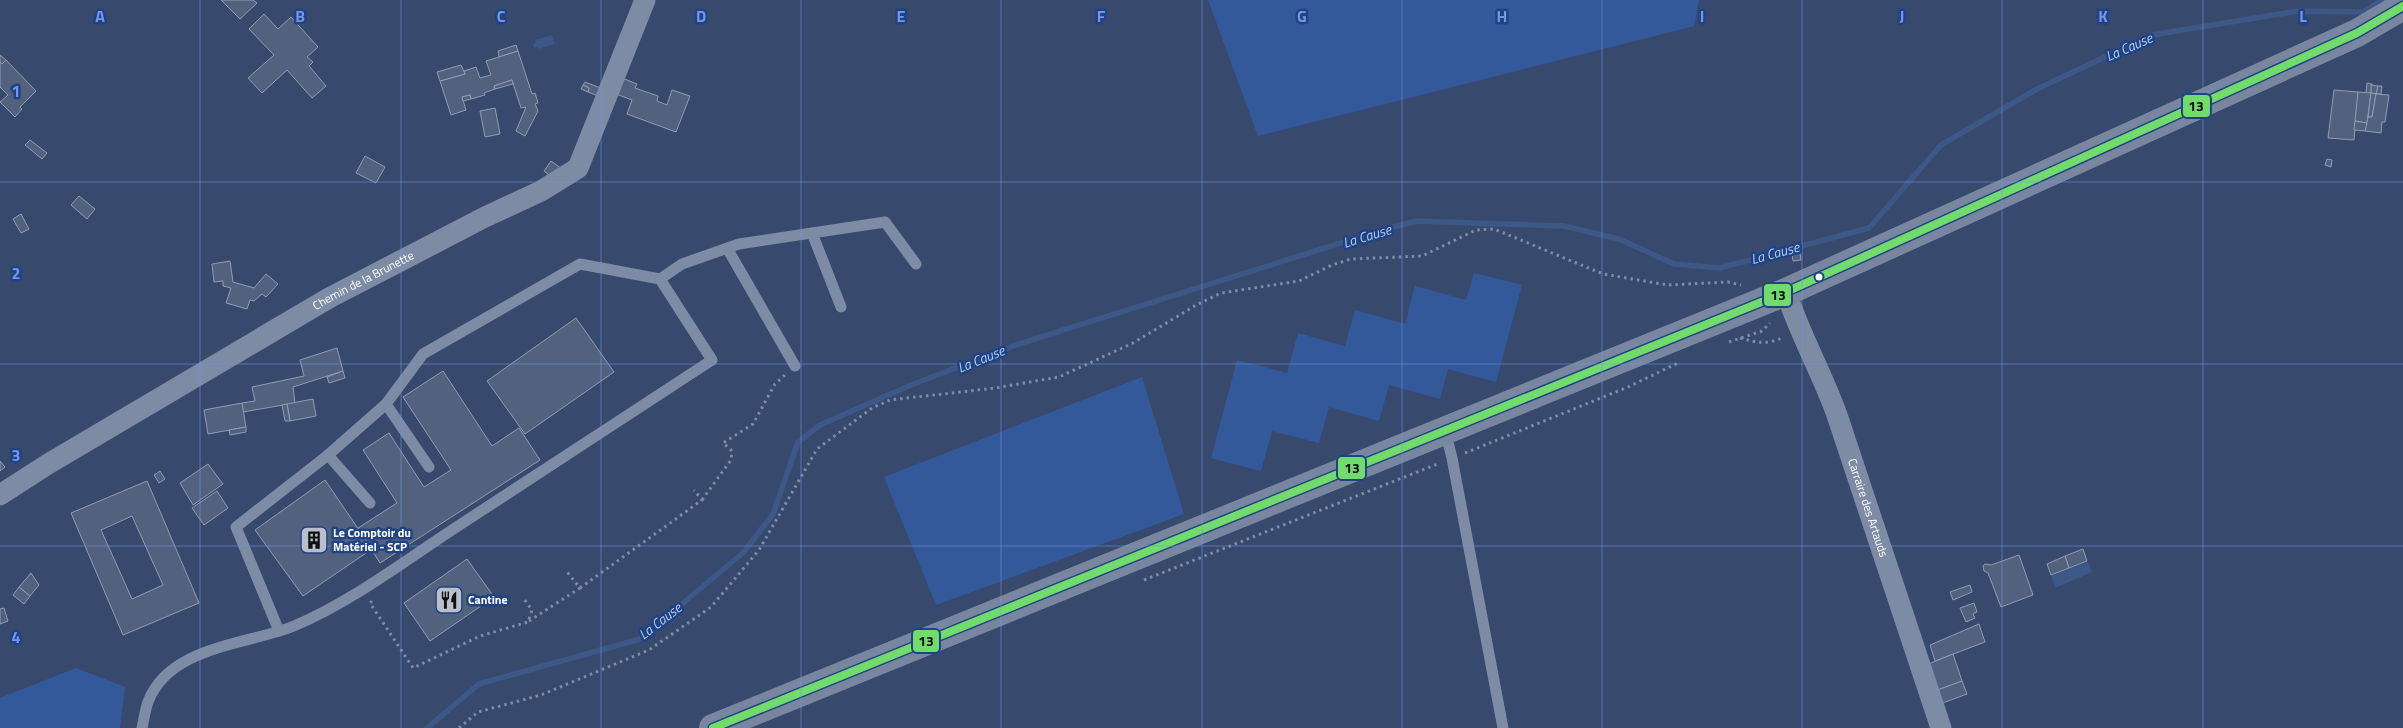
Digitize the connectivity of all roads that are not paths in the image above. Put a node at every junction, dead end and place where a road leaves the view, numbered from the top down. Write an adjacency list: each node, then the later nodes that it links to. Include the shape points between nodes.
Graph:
1 (645, 0): 14 (street, Chemin de la Brunette, via 578,168 541,191 329,298)
2 (2403, 6): 7 (street, via 2358,33)
3 (812, 233): 4 (lane); 5 (lane, via 885,222); 8 (lane)
4 (728, 248): 6 (lane, via 682,264); 9 (lane)
5 (916, 264)
6 (660, 280): 10 (lane, via 580,264 423,354); 16 (lane, via 712,360 367,586)
7 (1788, 298): 11 (street); 20 (street, Carraire des Artauds, via 1834,406)
8 (841, 307)
9 (795, 366)
10 (386, 404): 12 (lane); 13 (lane)
11 (1445, 430): 18 (street); 19 (lane)
12 (328, 455): 15 (lane); 16 (lane, via 236,527)
13 (429, 467)
14 (0, 495)
15 (370, 503)
16 (280, 631): 17 (lane, via 201,654 185,662 156,689 149,701)
17 (142, 728)
18 (713, 728)
19 (1503, 728)
20 (1941, 728)

